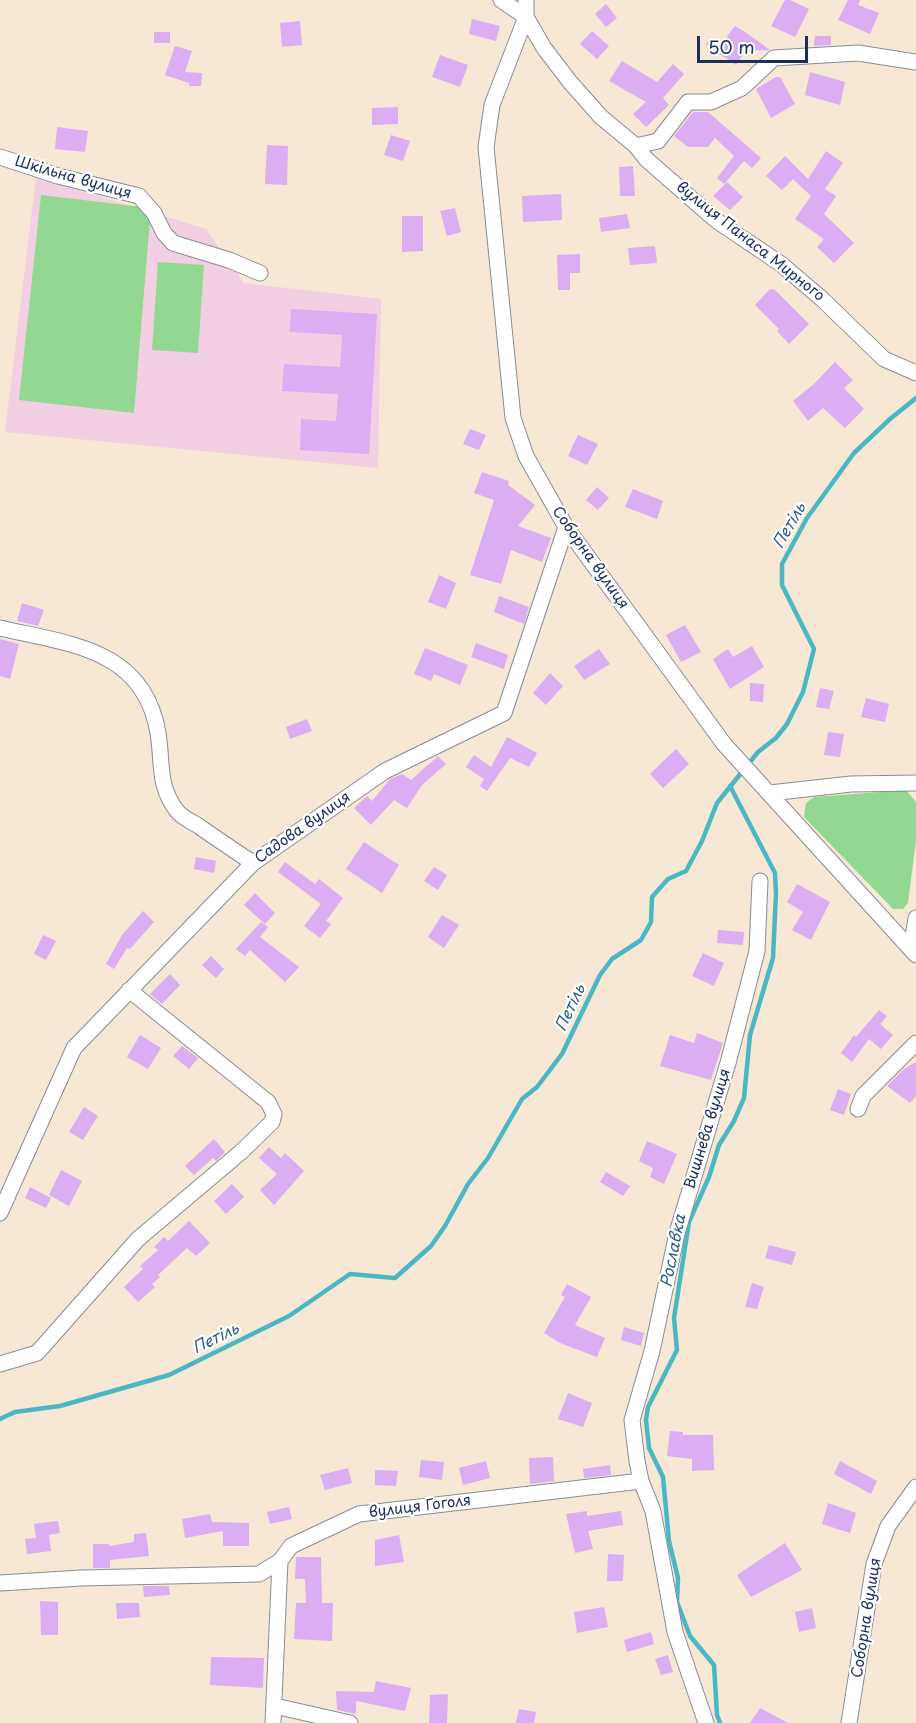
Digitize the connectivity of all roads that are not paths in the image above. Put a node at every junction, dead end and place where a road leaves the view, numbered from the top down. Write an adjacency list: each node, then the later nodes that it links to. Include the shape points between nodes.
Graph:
1 (501, 0): 4 (street)
2 (526, 0): 4 (street, Соборна вулиця)
3 (537, 0): 4 (street)
4 (526, 16): 6 (street, вулиця Панаса Мирного, via 570,82 601,117); 10 (street, Соборна вулиця, via 492,105 487,169 513,418 526,456)
5 (916, 62): 6 (street, via 858,53 774,58 742,88 711,102 688,102 658,141)
6 (636, 146): 9 (street, вулиця Панаса Мирного, via 717,221 781,264 814,292 884,358)
7 (0, 157): 8 (street, Шкільна вулиця, via 139,196 173,243)
8 (260, 273)
9 (916, 372)
10 (566, 527): 13 (street, Соборна вулиця, via 724,744); 14 (street, Садова вулиця, via 504,713 385,771)
11 (0, 628): 14 (street, via 93,651 127,672 149,701 158,732 162,782 178,813)
12 (916, 783): 13 (street)
13 (766, 790): 17 (street, Соборна вулиця)
14 (253, 863): 18 (street, Садова вулиця)
15 (760, 881): 23 (street, Вишнева вулиця, via 757,951 677,1233 652,1351 632,1420)
16 (916, 918): 17 (street)
17 (914, 952)
18 (129, 990): 21 (street, Садова вулиця, via 74,1048); 22 (street, via 268,1102 274,1114 272,1122 138,1239 37,1353)
19 (916, 1043): 20 (street, via 863,1096)
20 (858, 1109)
21 (0, 1213)
22 (0, 1364)
23 (641, 1481): 25 (street, вулиця Гоголя, via 359,1514 291,1546); 30 (street, Вишнева вулиця, via 653,1511 675,1632)
24 (916, 1487): 31 (street, Соборна вулиця, via 888,1526 874,1563)
25 (280, 1561): 26 (street, вулиця Гоголя, via 259,1574); 27 (street)
26 (0, 1583)
27 (275, 1706): 28 (street); 29 (street)
28 (273, 1723)
29 (350, 1723)
30 (706, 1723)
31 (849, 1723)

